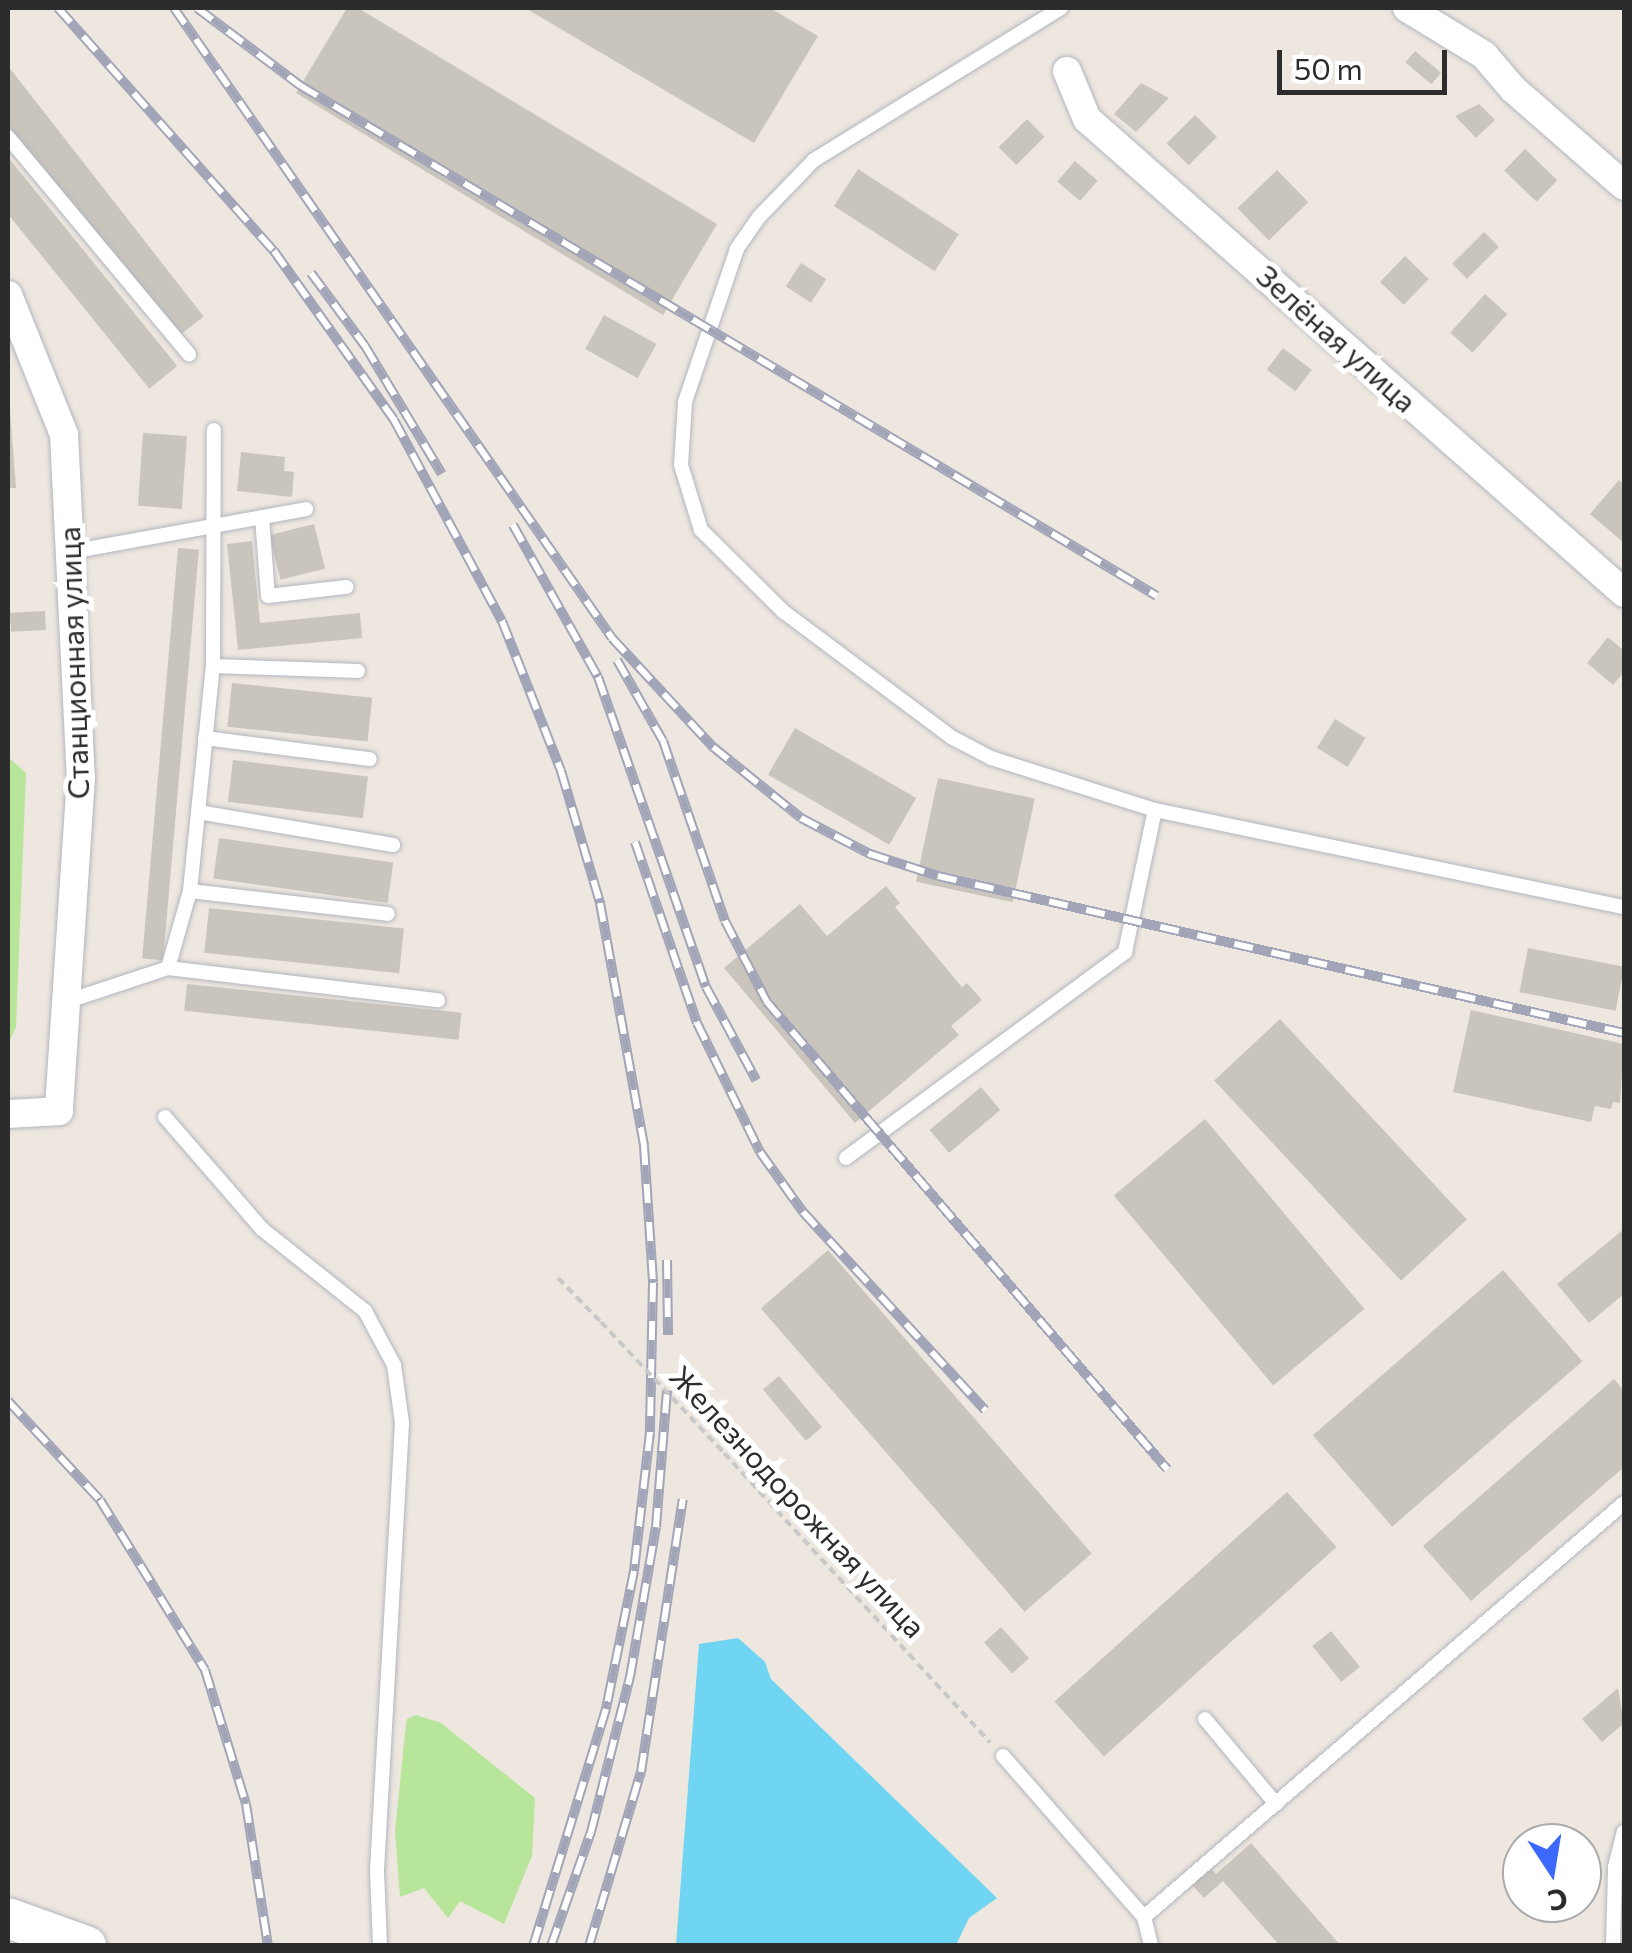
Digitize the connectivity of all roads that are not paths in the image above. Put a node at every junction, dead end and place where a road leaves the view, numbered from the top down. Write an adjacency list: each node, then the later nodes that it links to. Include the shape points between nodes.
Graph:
1 (1061, 8): 19 (lane, via 814,160 781,188 738,249 706,329 686,402 681,465 702,530 722,558 951,737 1034,774)
2 (1407, 8): 5 (street, via 1484,55)
3 (1067, 71): 14 (street, Зелёная улица, via 1087,118)
4 (8, 137): 7 (lane)
5 (1624, 186)
6 (8, 295): 12 (street, Станционная улица, via 64,434)
7 (188, 354)
8 (214, 430): 11 (lane)
9 (306, 509): 10 (lane)
10 (262, 516): 11 (lane); 13 (lane, via 268,596)
11 (214, 526): 12 (lane); 15 (lane)
12 (70, 552): 27 (street, Станционная улица, via 81,778)
13 (346, 587)
14 (1624, 594)
15 (212, 666): 16 (lane); 17 (lane)
16 (358, 671)
17 (206, 738): 18 (lane); 20 (lane)
18 (370, 760)
19 (1155, 810): 23 (lane); 30 (lane, via 1125,952)
20 (198, 812): 21 (lane); 22 (lane)
21 (393, 845)
22 (190, 891): 24 (lane); 25 (lane)
23 (1624, 906)
24 (388, 914)
25 (168, 968): 26 (lane); 27 (lane)
26 (438, 1000)
27 (62, 1003): 28 (street, Станционная улица, via 59,1111)
28 (8, 1114)
29 (164, 1117): 39 (lane, via 253,1221 365,1311 394,1364 402,1422 377,1872)
30 (846, 1158)
31 (1624, 1503): 34 (lane)
32 (1206, 1719): 34 (lane)
33 (1003, 1756): 36 (lane)
34 (1276, 1804): 36 (lane)
35 (1624, 1832): 41 (lane, via 1614,1867)
36 (1144, 1917): 40 (lane)
37 (8, 1918): 38 (main road)
38 (86, 1946)
39 (380, 1946)
40 (1151, 1946)
41 (1613, 1946)

